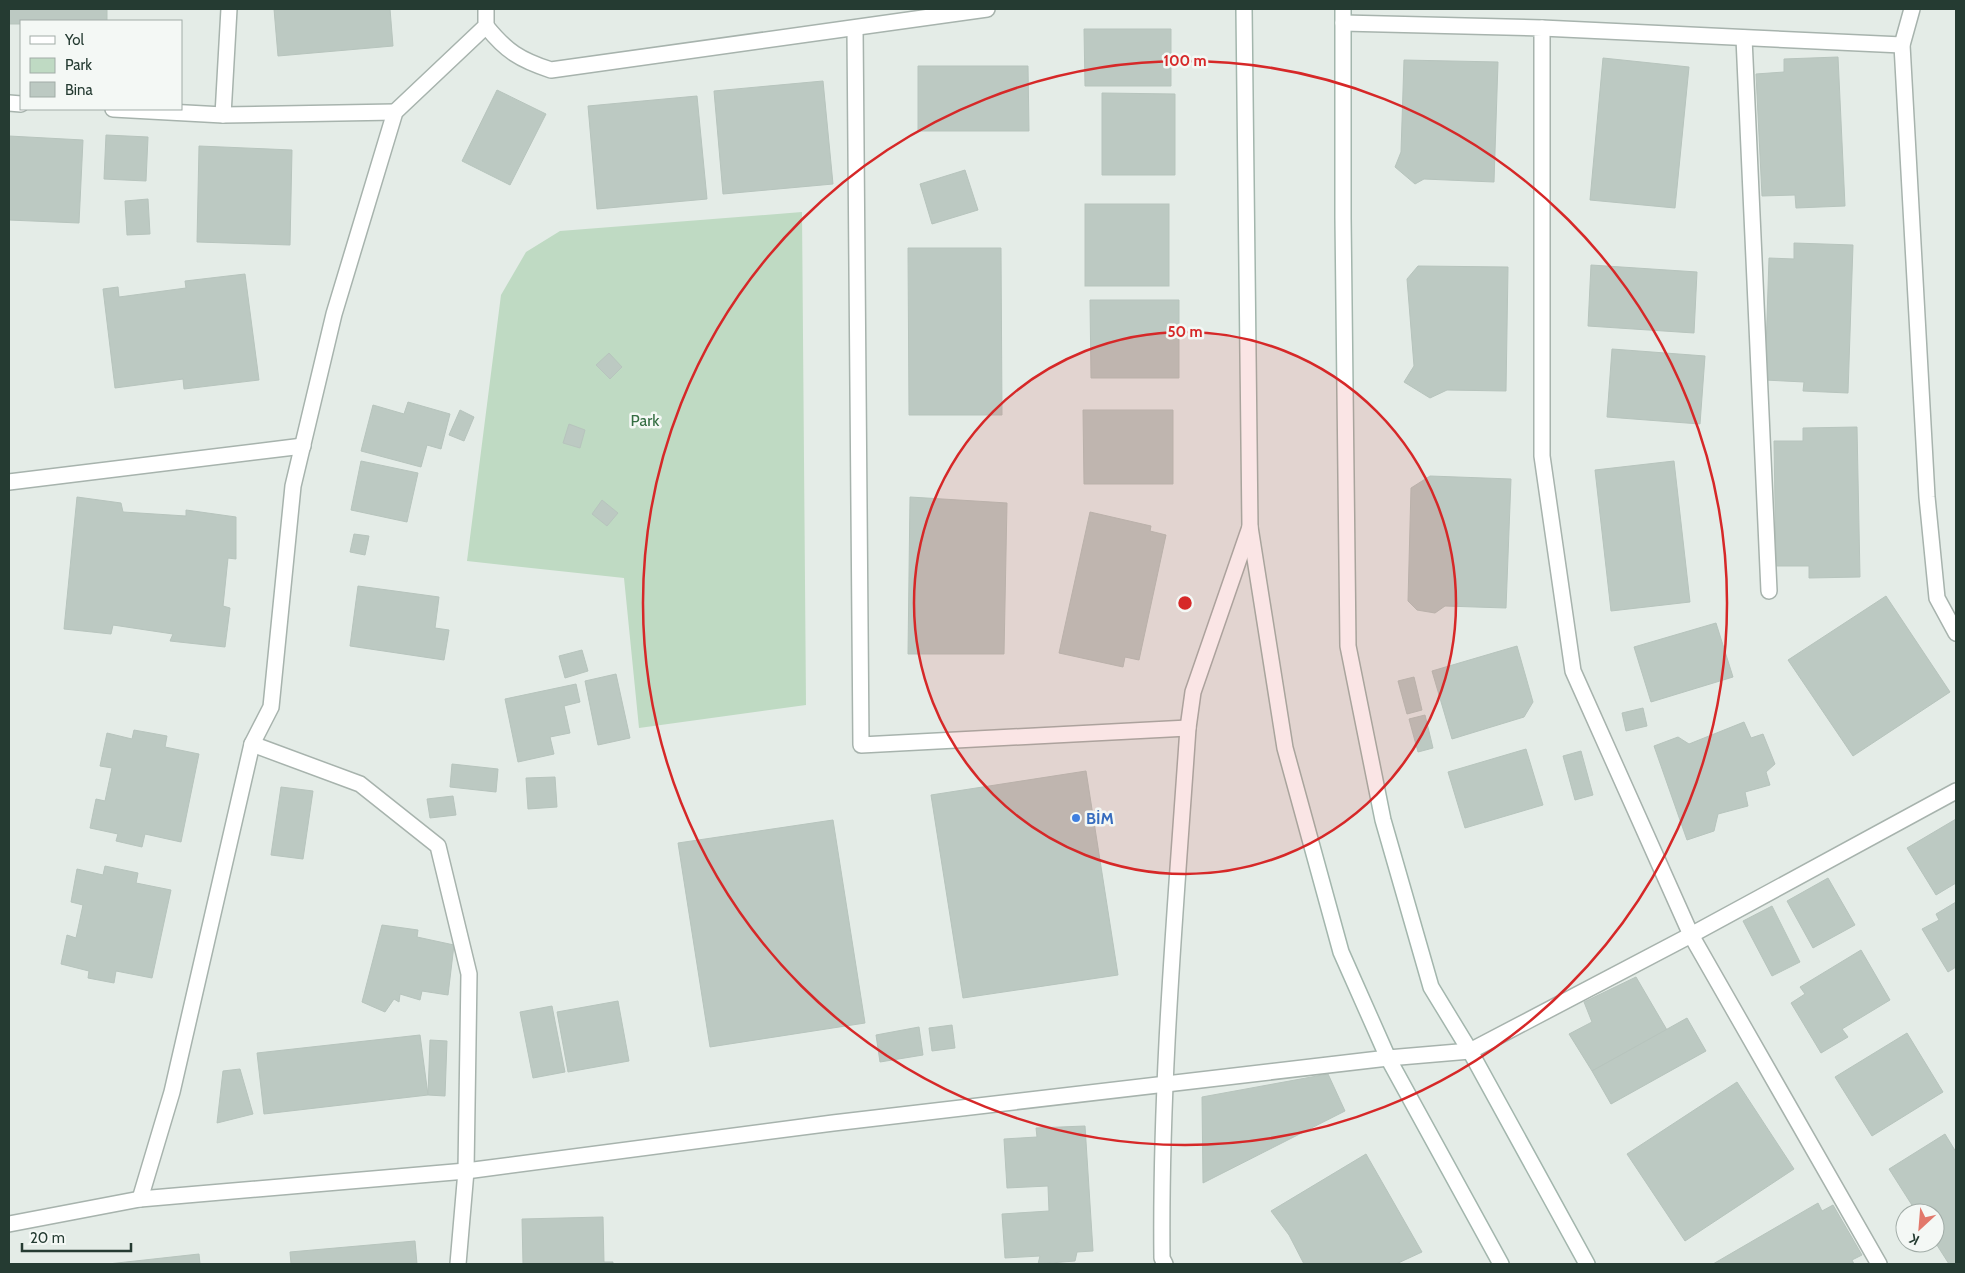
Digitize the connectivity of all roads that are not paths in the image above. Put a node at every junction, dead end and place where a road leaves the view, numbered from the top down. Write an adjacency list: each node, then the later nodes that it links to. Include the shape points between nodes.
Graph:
1 (229, 9): 15 (street)
2 (486, 9): 8 (street)
3 (987, 9): 6 (street)
4 (1244, 9): 18 (street)
5 (1912, 9): 12 (street)
6 (881, 16): 10 (street)
7 (1343, 16): 9 (street); 25 (street, via 1348,646 1383,820 1431,987)
8 (486, 26): 10 (street, via 502,46 524,61 550,70); 14 (street)
9 (1542, 28): 11 (street); 24 (street, via 1542,456 1573,670)
10 (855, 29): 21 (street, via 861,745)
11 (1744, 38): 12 (street); 19 (street)
12 (1902, 45): 20 (street, via 1930,524 1937,598)
13 (131, 110): 15 (street)
14 (395, 112): 15 (street); 16 (street, via 334,314)
15 (223, 115)
16 (303, 446): 17 (street); 22 (street, via 293,486 271,707)
17 (9, 482)
18 (1250, 527): 21 (street, via 1193,692); 26 (street, via 1285,748 1341,952)
19 (1769, 591)
20 (1956, 633)
21 (1188, 728): 27 (street)
22 (252, 744): 28 (street, via 360,784 438,846 469,974); 29 (street, via 172,1092)
23 (1956, 791): 24 (street)
24 (1691, 935): 25 (street); 35 (street)
25 (1470, 1051): 26 (street); 34 (street)
26 (1388, 1058): 27 (street); 33 (street)
27 (1164, 1085): 28 (street, via 833,1122); 31 (street)
28 (466, 1171): 29 (street); 32 (street)
29 (140, 1199): 30 (street)
30 (9, 1224)
31 (1162, 1262)
32 (458, 1264)
33 (1501, 1264)
34 (1587, 1264)
35 (1879, 1264)

